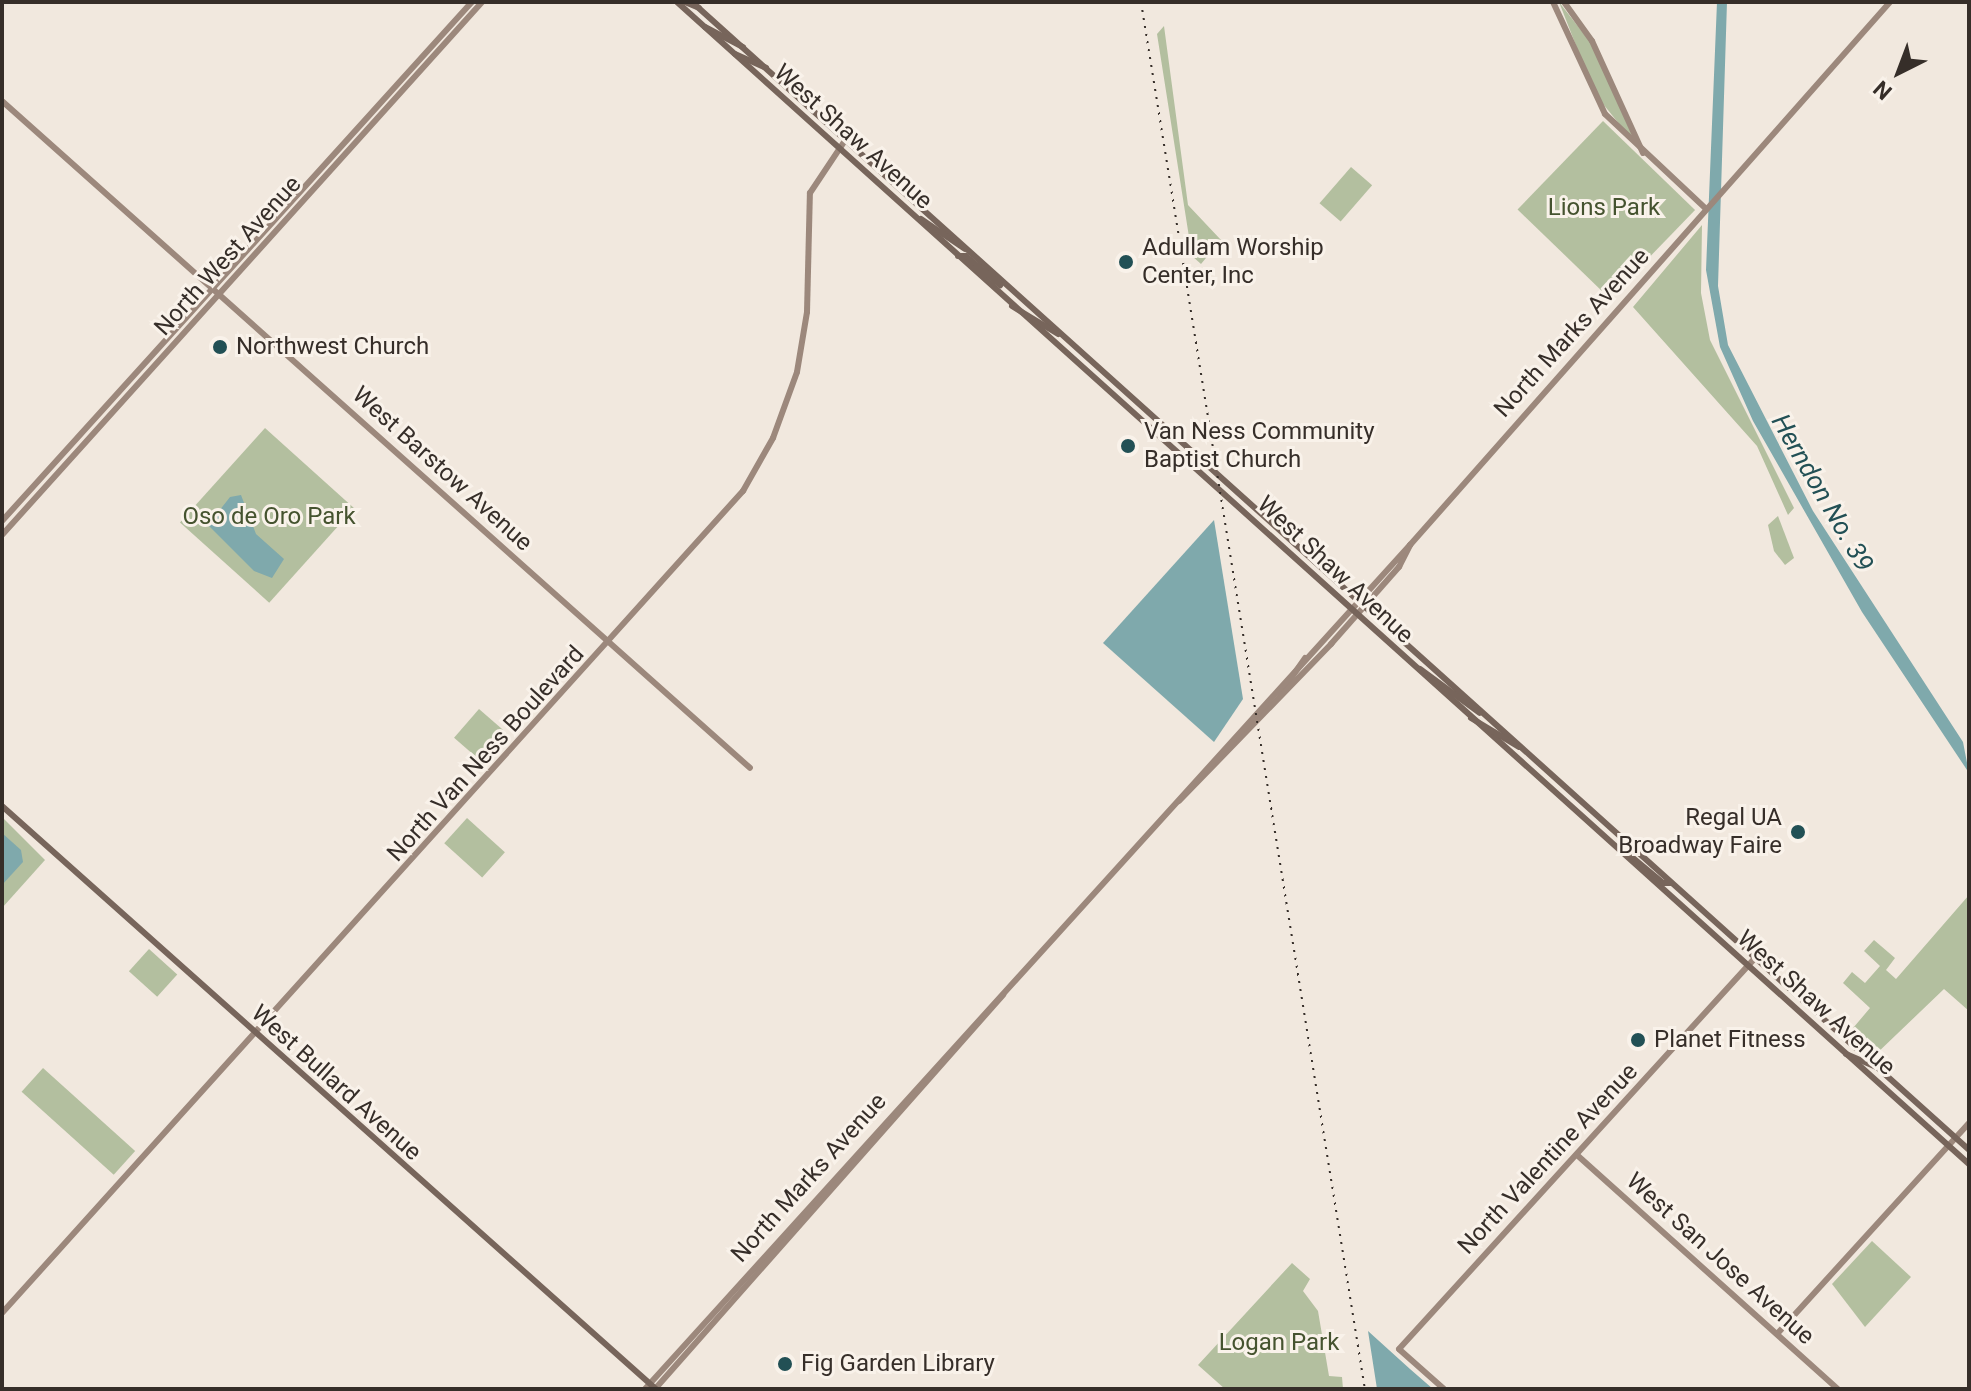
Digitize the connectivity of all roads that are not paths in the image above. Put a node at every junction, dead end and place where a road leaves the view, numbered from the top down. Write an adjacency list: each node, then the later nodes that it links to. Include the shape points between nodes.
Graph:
1 (472, 2): 10 (main road, North West Avenue)
2 (482, 2): 14 (main road, North West Avenue)
3 (677, 2): 11 (main road, West Shaw Avenue)
4 (685, 2): 9 (main road)
5 (692, 2): 9 (main road, West Shaw Avenue)
6 (1553, 2): 18 (main road)
7 (1564, 2): 17 (main road, via 1592,41)
8 (1890, 2): 21 (main road, North Marks Avenue)
9 (699, 8): 12 (main road, West Shaw Avenue)
10 (455, 21): 14 (main road); 25 (main road, North West Avenue)
11 (705, 27): 12 (main road); 13 (main road, West Shaw Avenue)
12 (743, 47): 15 (main road, West Shaw Avenue)
13 (735, 54): 15 (main road); 19 (main road, West Shaw Avenue)
14 (431, 59): 25 (main road, North West Avenue)
15 (766, 68): 19 (main road, West Shaw Avenue)
16 (2, 101): 25 (main road, West Barstow Avenue)
17 (1619, 108): 18 (main road); 20 (main road)
18 (1605, 114): 20 (main road)
19 (843, 143): 22 (main road, West Shaw Avenue); 23 (main road, West Shaw Avenue); 36 (main road, North Van Ness Boulevard, via 817,176 807,206 805,335 770,445 733,504)
20 (1643, 153): 21 (main road)
21 (1706, 209): 31 (main road, North Marks Avenue)
22 (908, 210): 23 (main road); 24 (main road, West Shaw Avenue)
23 (965, 249): 26 (main road, West Shaw Avenue)
24 (958, 256): 26 (main road); 27 (main road, West Shaw Avenue)
25 (215, 291): 29 (main road, North West Avenue); 30 (main road, North West Avenue); 36 (main road, West Barstow Avenue)
26 (1013, 294): 28 (main road, West Shaw Avenue)
27 (1012, 306): 28 (main road); 34 (main road, West Shaw Avenue, via 1223,489)
28 (1058, 334): 32 (main road, West Shaw Avenue, via 1226,478)
29 (2, 521)
30 (2, 535)
31 (1410, 545): 32 (main road, North Marks Avenue); 33 (main road, North Marks Avenue, via 1405,560)
32 (1356, 601): 33 (main road, West Shaw Avenue); 34 (main road, North Marks Avenue)
33 (1364, 608): 35 (main road, North Marks Avenue); 40 (main road, West Shaw Avenue)
34 (1348, 610): 35 (main road, West Shaw Avenue); 37 (main road, North Marks Avenue)
35 (1356, 616): 38 (main road, West Shaw Avenue); 39 (main road, North Marks Avenue)
36 (610, 643): 43 (main road, West Barstow Avenue); 51 (main road, North Van Ness Boulevard)
37 (1305, 658): 39 (main road); 44 (main road, North Marks Avenue)
38 (1403, 659): 40 (main road); 41 (main road, West Shaw Avenue)
39 (1275, 705): 44 (main road, North Marks Avenue)
40 (1480, 712): 42 (main road, West Shaw Avenue)
41 (1471, 718): 42 (main road); 46 (main road, West Shaw Avenue)
42 (1519, 747): 47 (main road, West Shaw Avenue)
43 (750, 768)
44 (1179, 801): 50 (main road, North Marks Avenue)
45 (2, 806): 51 (main road, West Bullard Avenue)
46 (1615, 847): 47 (main road); 49 (main road, West Shaw Avenue)
47 (1671, 883): 48 (main road, West Shaw Avenue)
48 (1755, 958): 49 (main road, North Valentine Avenue); 53 (main road, West Shaw Avenue)
49 (1748, 966): 52 (main road, West Shaw Avenue); 58 (main road, North Valentine Avenue)
50 (1003, 995): 60 (main road, North Marks Avenue); 61 (main road, North Marks Avenue)
51 (256, 1035): 63 (main road, North Van Ness Boulevard); 66 (main road, West Bullard Avenue)
52 (1846, 1054): 53 (main road); 56 (main road, West Shaw Avenue)
53 (1876, 1067): 55 (main road, West Shaw Avenue)
54 (1969, 1123): 55 (main road)
55 (1955, 1138): 56 (main road); 57 (main road, West Shaw Avenue)
56 (1948, 1145): 59 (main road, West Shaw Avenue); 65 (main road)
57 (1969, 1150)
58 (1577, 1155): 65 (main road, West San Jose Avenue); 67 (main road, North Valentine Avenue, via 1399,1349)
59 (1969, 1164)
60 (765, 1256): 61 (main road); 62 (main road, North Marks Avenue)
61 (751, 1283): 64 (main road, North Marks Avenue)
62 (723, 1301): 64 (main road); 66 (main road, North Marks Avenue)
63 (2, 1313)
64 (716, 1322): 66 (main road, North Marks Avenue)
65 (1777, 1334): 68 (main road, West San Jose Avenue)
66 (651, 1388)
67 (1444, 1389)
68 (1838, 1389)

